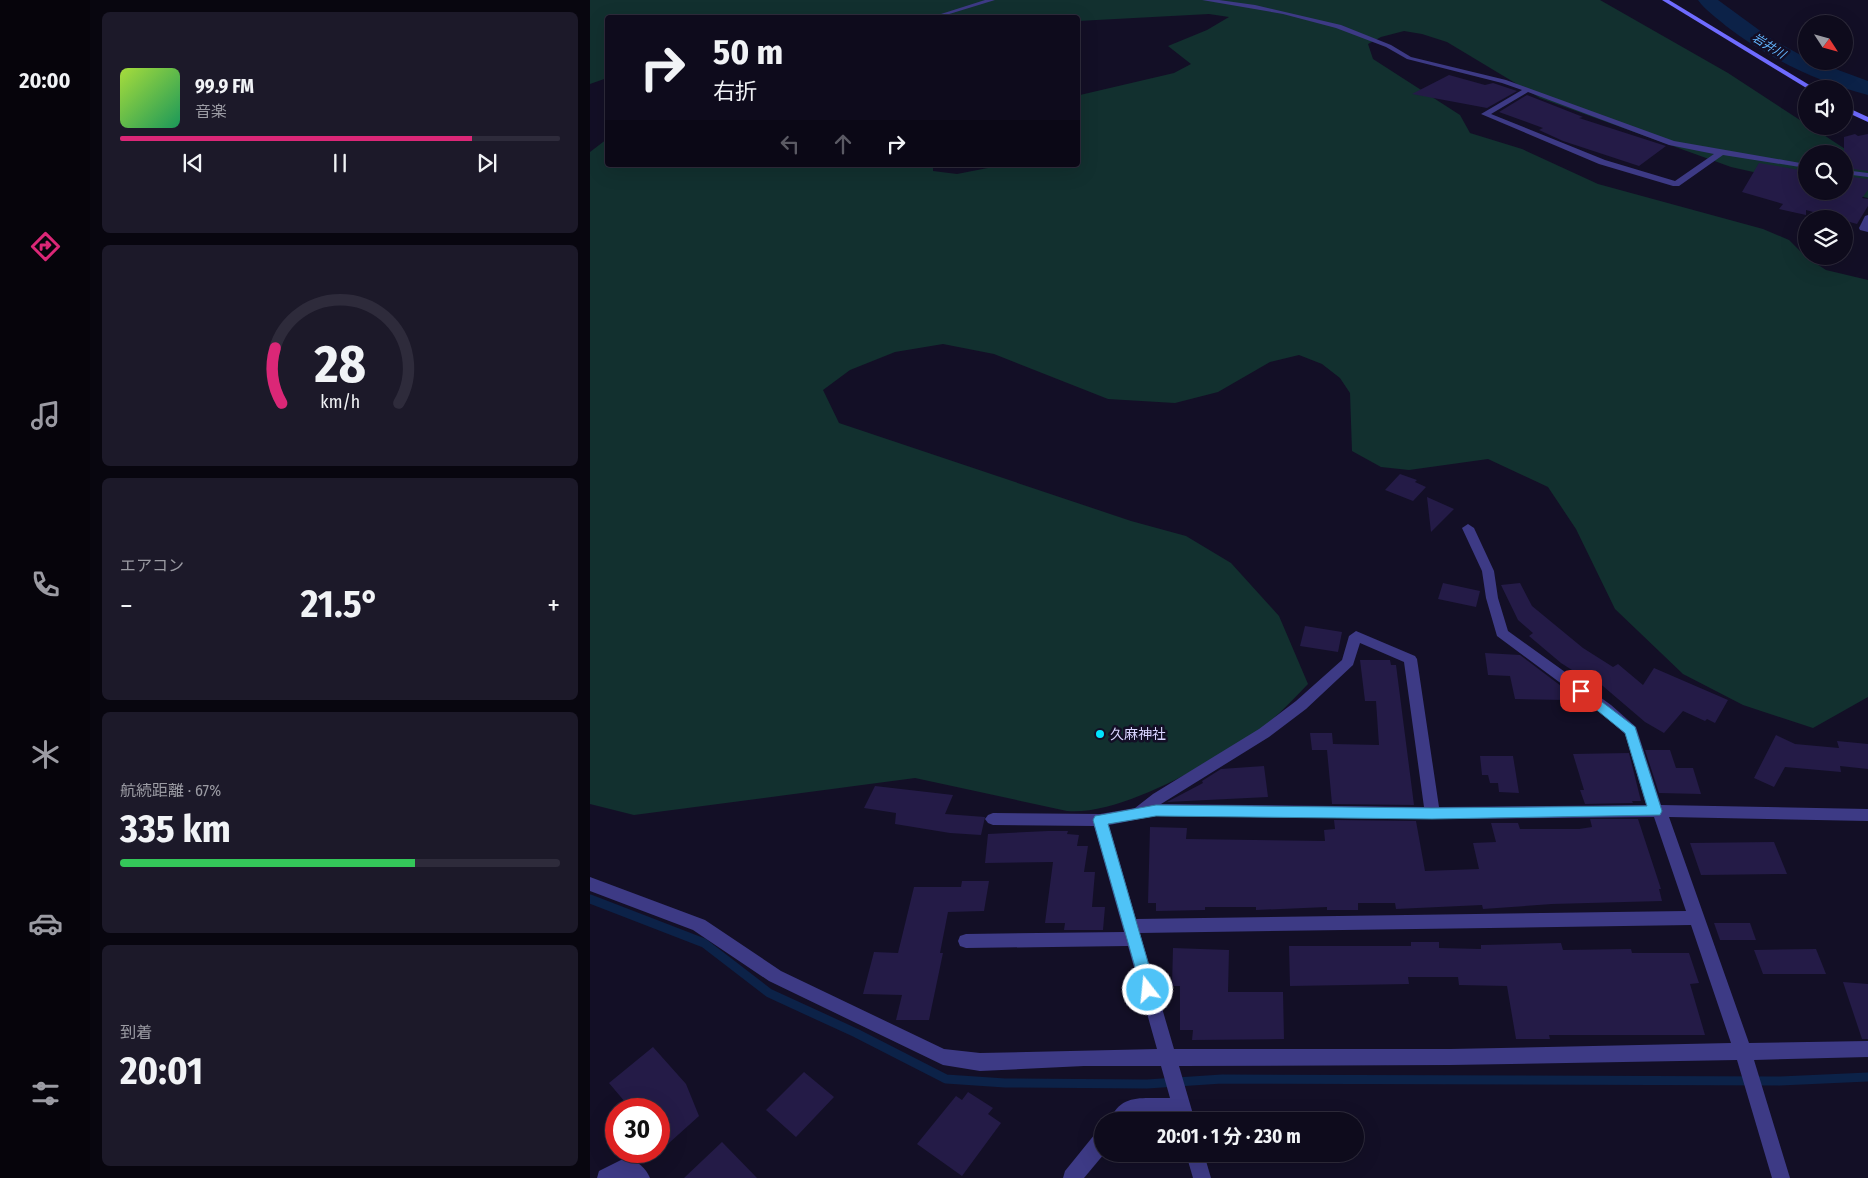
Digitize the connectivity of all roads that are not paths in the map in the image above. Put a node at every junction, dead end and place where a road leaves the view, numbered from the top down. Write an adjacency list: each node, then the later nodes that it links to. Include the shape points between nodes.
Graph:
1 (992, 0): 4 (street)
2 (1205, 0): 6 (street, via 1316,21 1397,50 1409,58 1489,77)
3 (1665, 0): 5 (main road)
4 (944, 14)
5 (1798, 80)
6 (1527, 90): 9 (street, via 1649,136); 9 (street, via 1485,114 1602,162 1676,184)
7 (1853, 112): 8 (main road)
8 (1868, 120)
9 (1721, 153): 10 (street)
10 (1798, 165)
11 (1853, 173): 12 (street)
12 (1868, 175)
13 (1868, 218): 14 (street, via 1863,228)
14 (1868, 229)
15 (1468, 528): 16 (street, via 1488,571 1502,633 1631,730)
16 (1657, 811): 18 (street); 19 (street); 23 (street)
17 (1138, 814): 18 (street, via 1156,810); 18 (street, via 1158,798 1264,733 1301,705 1348,662 1356,636 1410,659); 21 (street)
18 (1432, 814)
19 (1868, 815)
20 (992, 819): 21 (street)
21 (1100, 820): 24 (street)
22 (590, 884): 28 (street, via 699,925 775,976 943,1057 980,1062)
23 (1696, 918): 24 (street); 27 (street)
24 (1132, 932): 25 (street); 28 (street)
25 (966, 941)
26 (1868, 1049): 27 (street)
27 (1743, 1052): 28 (street); 38 (street)
28 (1168, 1058): 31 (street)
29 (1126, 1112): 30 (street, via 1130,1108)
30 (1166, 1112)
31 (1183, 1112)
32 (1094, 1151): 36 (street)
33 (1197, 1162): 37 (street)
34 (606, 1178): 35 (street, via 627,1166)
35 (641, 1178)
36 (1072, 1178)
37 (1202, 1178)
38 (1781, 1178)

